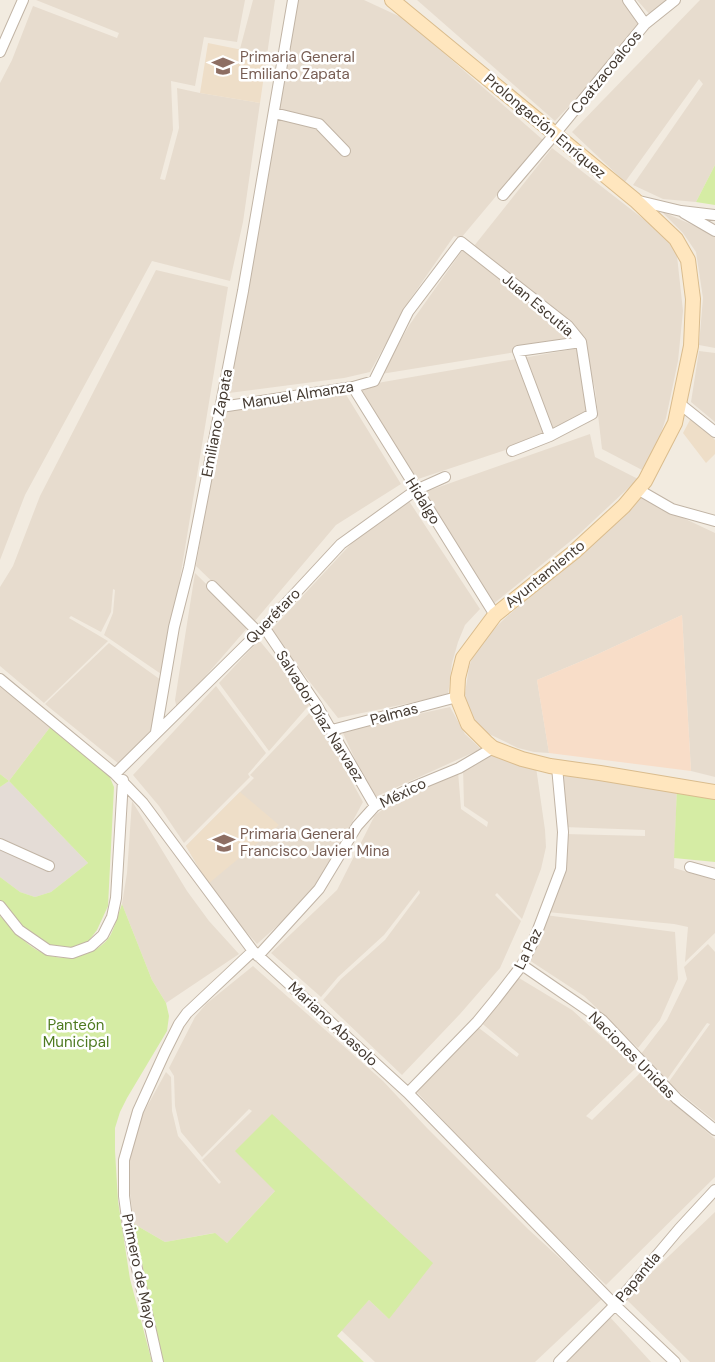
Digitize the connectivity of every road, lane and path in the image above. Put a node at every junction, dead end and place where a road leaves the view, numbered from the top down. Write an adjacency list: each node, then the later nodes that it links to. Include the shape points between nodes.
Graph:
1 (23, 0): 7 (street)
2 (293, 0): 8 (street, Emiliano Zapata)
3 (392, 0): 9 (street, Prolongación Enríquez)
4 (628, 0): 6 (street)
5 (675, 0): 6 (street, Coatzacoalcos)
6 (645, 24): 9 (street, Coatzacoalcos)
7 (0, 52)
8 (274, 113): 10 (street, via 319,124); 20 (street, Emiliano Zapata)
9 (554, 135): 11 (street, Coatzacoalcos); 12 (street, Prolongación Enríquez)
10 (345, 151)
11 (503, 195)
12 (635, 200): 13 (street, Prolongación Enríquez); 19 (street, Ayuntamiento, via 676,239 688,260 693,299 691,346)
13 (681, 211): 14 (street, Prolongación Enríquez); 15 (street)
14 (715, 215)
15 (715, 231)
16 (581, 342): 17 (street, Juan Escutia, via 568,326 461,242 408,312); 22 (street, Juan Escutia, via 592,414); 22 (street, via 518,352)
17 (374, 381): 18 (street, Manuel Almanza)
18 (353, 387): 20 (street, Manuel Almanza); 25 (street, Hidalgo)
19 (680, 404): 21 (street); 26 (street, Ayuntamiento, via 676,423)
20 (221, 407): 34 (street, Emiliano Zapata, via 174,627)
21 (715, 432)
22 (550, 436): 23 (street)
23 (512, 451)
24 (444, 477): 25 (street, Querétaro)
25 (416, 490): 29 (street, Hidalgo); 30 (street, Querétaro, via 341,544)
26 (639, 490): 27 (street, via 672,509); 29 (street, Ayuntamiento, via 574,552)
27 (715, 521)
28 (212, 586): 30 (street, Salvador Díaz Narvaez)
29 (495, 615): 32 (street, Ayuntamiento, via 463,658)
30 (261, 629): 33 (street, Salvador Díaz Narvaez); 34 (street, Querétaro)
31 (0, 679): 37 (street, Mariano Abasolo)
32 (457, 697): 33 (street, Palmas); 35 (street, Ayuntamiento, via 468,724)
33 (332, 730): 39 (street, Salvador Díaz Narvaez)
34 (156, 732): 37 (street, Querétaro)
35 (493, 748): 36 (street, Ayuntamiento, via 522,760); 39 (street, México, via 459,768)
36 (557, 768): 38 (street, Ayuntamiento); 46 (street, La Paz, via 563,832 561,869)
37 (119, 777): 44 (street, via 116,898 112,917 103,935 91,946 72,953 48,950 19,930); 45 (street, Mariano Abasolo, via 143,802)
38 (715, 792)
39 (375, 806): 45 (street, México, via 357,826 319,889)
40 (0, 844): 41 (street)
41 (49, 866)
42 (690, 867): 43 (street)
43 (715, 874)
44 (0, 906)
45 (255, 953): 47 (street, Mariano Abasolo); 51 (street, Primero de Mayo, via 179,1024 138,1111 124,1160 129,1233)
46 (522, 965): 47 (street, La Paz, via 477,1022); 48 (street, Naciones Unidas, via 602,1020 677,1100)
47 (408, 1093): 50 (street, Mariano Abasolo)
48 (715, 1130)
49 (715, 1190): 50 (street, Papantla)
50 (615, 1305): 52 (street, Papantla); 53 (street, Mariano Abasolo)
51 (158, 1362)
52 (559, 1362)
53 (675, 1362)

